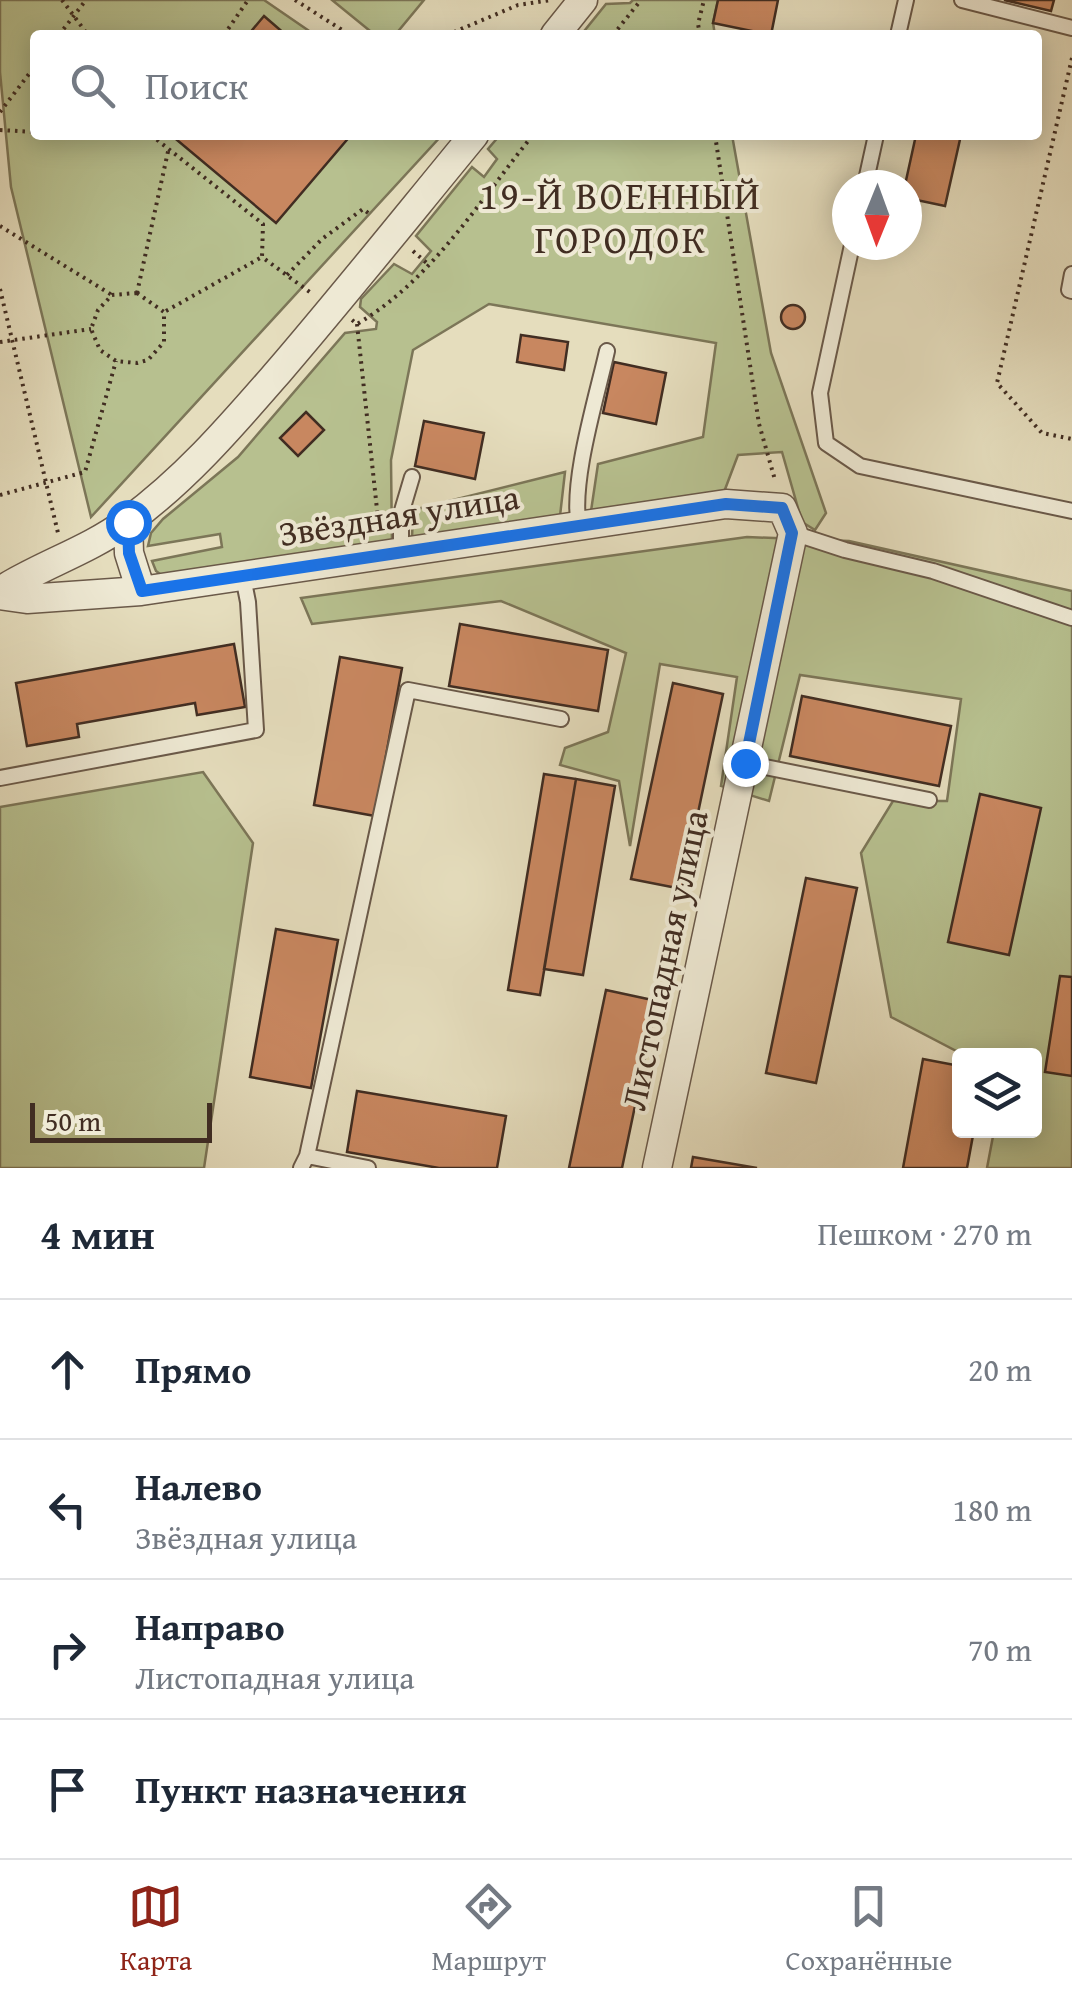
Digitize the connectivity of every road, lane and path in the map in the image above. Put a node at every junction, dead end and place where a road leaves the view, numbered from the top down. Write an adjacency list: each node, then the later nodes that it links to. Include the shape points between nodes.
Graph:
1 (62, 0): 11 (path)
2 (86, 0): 11 (path)
3 (248, 0): 15 (path)
4 (295, 0): 16 (path)
5 (552, 0): 17 (path, via 518,5)
6 (583, 0): 18 (street)
7 (641, 0): 19 (path)
8 (704, 0): 20 (path)
9 (906, 0): 21 (lane)
10 (962, 0): 12 (lane)
11 (75, 14): 13 (path); 14 (path)
12 (1072, 28)
13 (63, 30)
14 (85, 30)
15 (227, 30)
16 (342, 30)
17 (459, 30)
18 (558, 30)
19 (617, 30)
20 (699, 30)
21 (899, 30)
22 (1072, 58): 50 (path, via 997,383 1042,432)
23 (30, 73): 24 (path)
24 (0, 112)
25 (0, 130): 26 (path)
26 (30, 132)
27 (159, 140): 32 (path)
28 (470, 140): 42 (street)
29 (529, 140): 44 (path, via 429,264)
30 (716, 140): 55 (path, via 759,424)
31 (875, 140): 33 (lane)
32 (169, 147): 35 (path, via 263,224); 40 (path)
33 (868, 170)
34 (0, 226): 41 (path)
35 (262, 257): 42 (path); 43 (path)
36 (849, 260): 54 (lane, via 820,393 826,444 860,466)
37 (1072, 274): 39 (lane)
38 (0, 289): 46 (path)
39 (1072, 291)
40 (138, 292): 41 (path); 43 (path)
41 (112, 294): 45 (path)
42 (334, 306): 44 (path); 56 (street, via 207,453)
43 (164, 312): 49 (path, via 164,342 148,360)
44 (357, 324): 59 (path)
45 (91, 330): 46 (path); 49 (path, via 100,350)
46 (13, 340): 47 (path); 52 (path)
47 (0, 342)
48 (607, 351): 57 (lane, via 580,482)
49 (116, 362): 52 (path, via 84,472)
50 (1072, 439)
51 (412, 478): 59 (lane)
52 (46, 484): 53 (path); 58 (path)
53 (0, 495)
54 (1072, 511)
55 (787, 520): 57 (street, Звёздная улица, via 726,504); 63 (lane, via 845,550 933,571); 65 (street, Листопадная улица)
56 (128, 522): 61 (street, via 129,553); 62 (street)
57 (580, 526): 59 (street, Звёздная улица)
58 (60, 541)
59 (391, 552): 60 (street, Звёздная улица)
60 (243, 577): 61 (street, Звёздная улица); 66 (lane, via 256,730)
61 (142, 591): 62 (street, Звёздная улица, via 27,600)
62 (0, 593)
63 (1072, 618)
64 (561, 719): 68 (lane, via 408,690)
65 (745, 763): 67 (lane); 70 (street, Листопадная улица)
66 (0, 778)
67 (929, 800)
68 (304, 1162): 69 (lane)
69 (368, 1168)
70 (658, 1168)

